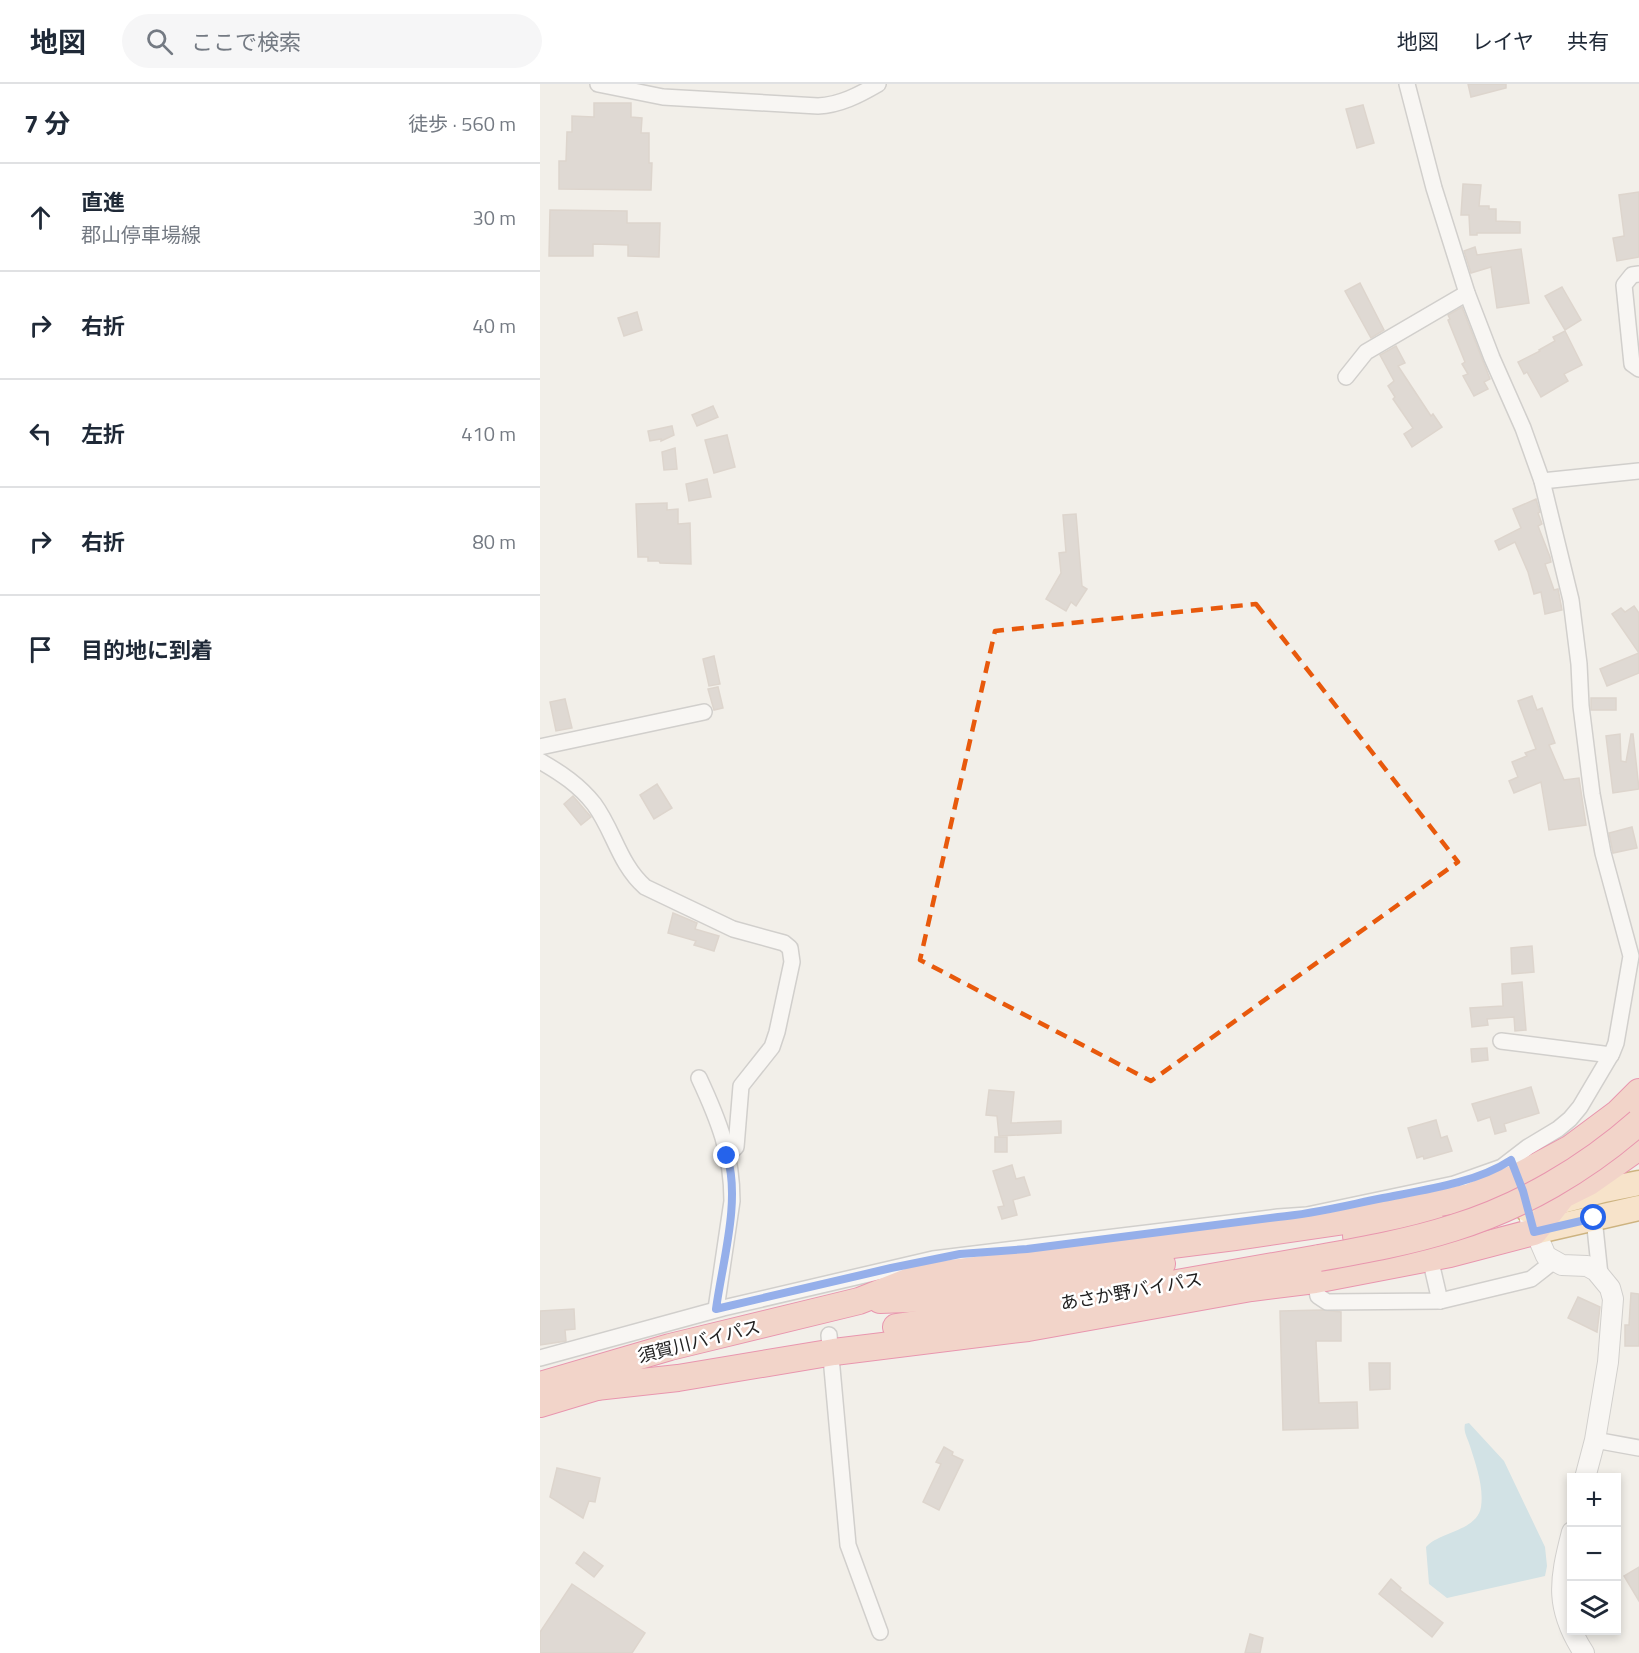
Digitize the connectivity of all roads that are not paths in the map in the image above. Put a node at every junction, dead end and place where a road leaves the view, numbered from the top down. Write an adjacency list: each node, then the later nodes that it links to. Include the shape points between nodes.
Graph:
1 (598, 84): 2 (street, via 663,97 818,106 847,100)
2 (878, 84)
3 (1407, 84): 5 (street)
4 (1639, 274): 6 (street, via 1632,275 1624,285 1632,364)
5 (1467, 293): 7 (street, via 1366,352); 9 (street)
6 (1639, 369)
7 (1346, 376)
8 (1639, 471): 9 (street)
9 (1542, 481): 13 (street, via 1571,600 1581,706 1603,853)
10 (704, 712): 11 (street)
11 (540, 747)
12 (540, 761): 20 (street, via 574,782 595,806 623,861 645,887 733,929 790,948 792,962 777,1032 772,1047 741,1086 736,1147)
13 (1635, 958): 15 (street)
14 (1500, 1041): 15 (street)
15 (1611, 1055): 21 (street, via 1570,1119)
16 (699, 1078): 20 (street, via 718,1120)
17 (1639, 1092): 21 (highway, あさか野バイパス, via 1589,1136)
18 (1639, 1122): 34 (highway, あさか野バイパス, bridge, via 1610,1147 1529,1197 1484,1217 1400,1243 1075,1301 898,1327)
19 (1639, 1147): 23 (highway)
20 (727, 1156): 33 (street, via 732,1201)
21 (1514, 1169): 26 (street); 31 (highway, あさか野バイパス, via 1470,1197 1359,1219 920,1277); 33 (street, via 1502,1167 1454,1184 1307,1215 960,1254)
22 (1639, 1183): 23 (main road)
23 (1555, 1203): 26 (highway)
24 (1639, 1208): 25 (main road)
25 (1594, 1218): 26 (main road); 29 (street)
26 (1531, 1221): 27 (highway); 28 (street, via 1546,1256); 31 (highway, via 934,1298)
27 (1430, 1258): 30 (highway); 32 (street)
28 (1554, 1261): 29 (street, via 1587,1266); 32 (street, via 1531,1279)
29 (1600, 1275): 38 (street, via 1613,1299 1608,1362)
30 (1315, 1281): 32 (street, via 1318,1296 1326,1302); 34 (highway, via 1251,1288 1028,1328)
31 (859, 1301): 36 (highway, 須賀川バイパス, via 670,1347)
32 (1440, 1301)
33 (716, 1309): 35 (street)
34 (830, 1344): 37 (highway, あさか野バイパス, via 672,1366); 42 (street, via 848,1545)
35 (540, 1358)
36 (540, 1385)
37 (540, 1404)
38 (1595, 1440): 39 (street); 40 (street)
39 (1639, 1448)
40 (1586, 1473)
41 (1567, 1554): 43 (street, via 1561,1596 1568,1624)
42 (880, 1632)
43 (1584, 1653)

